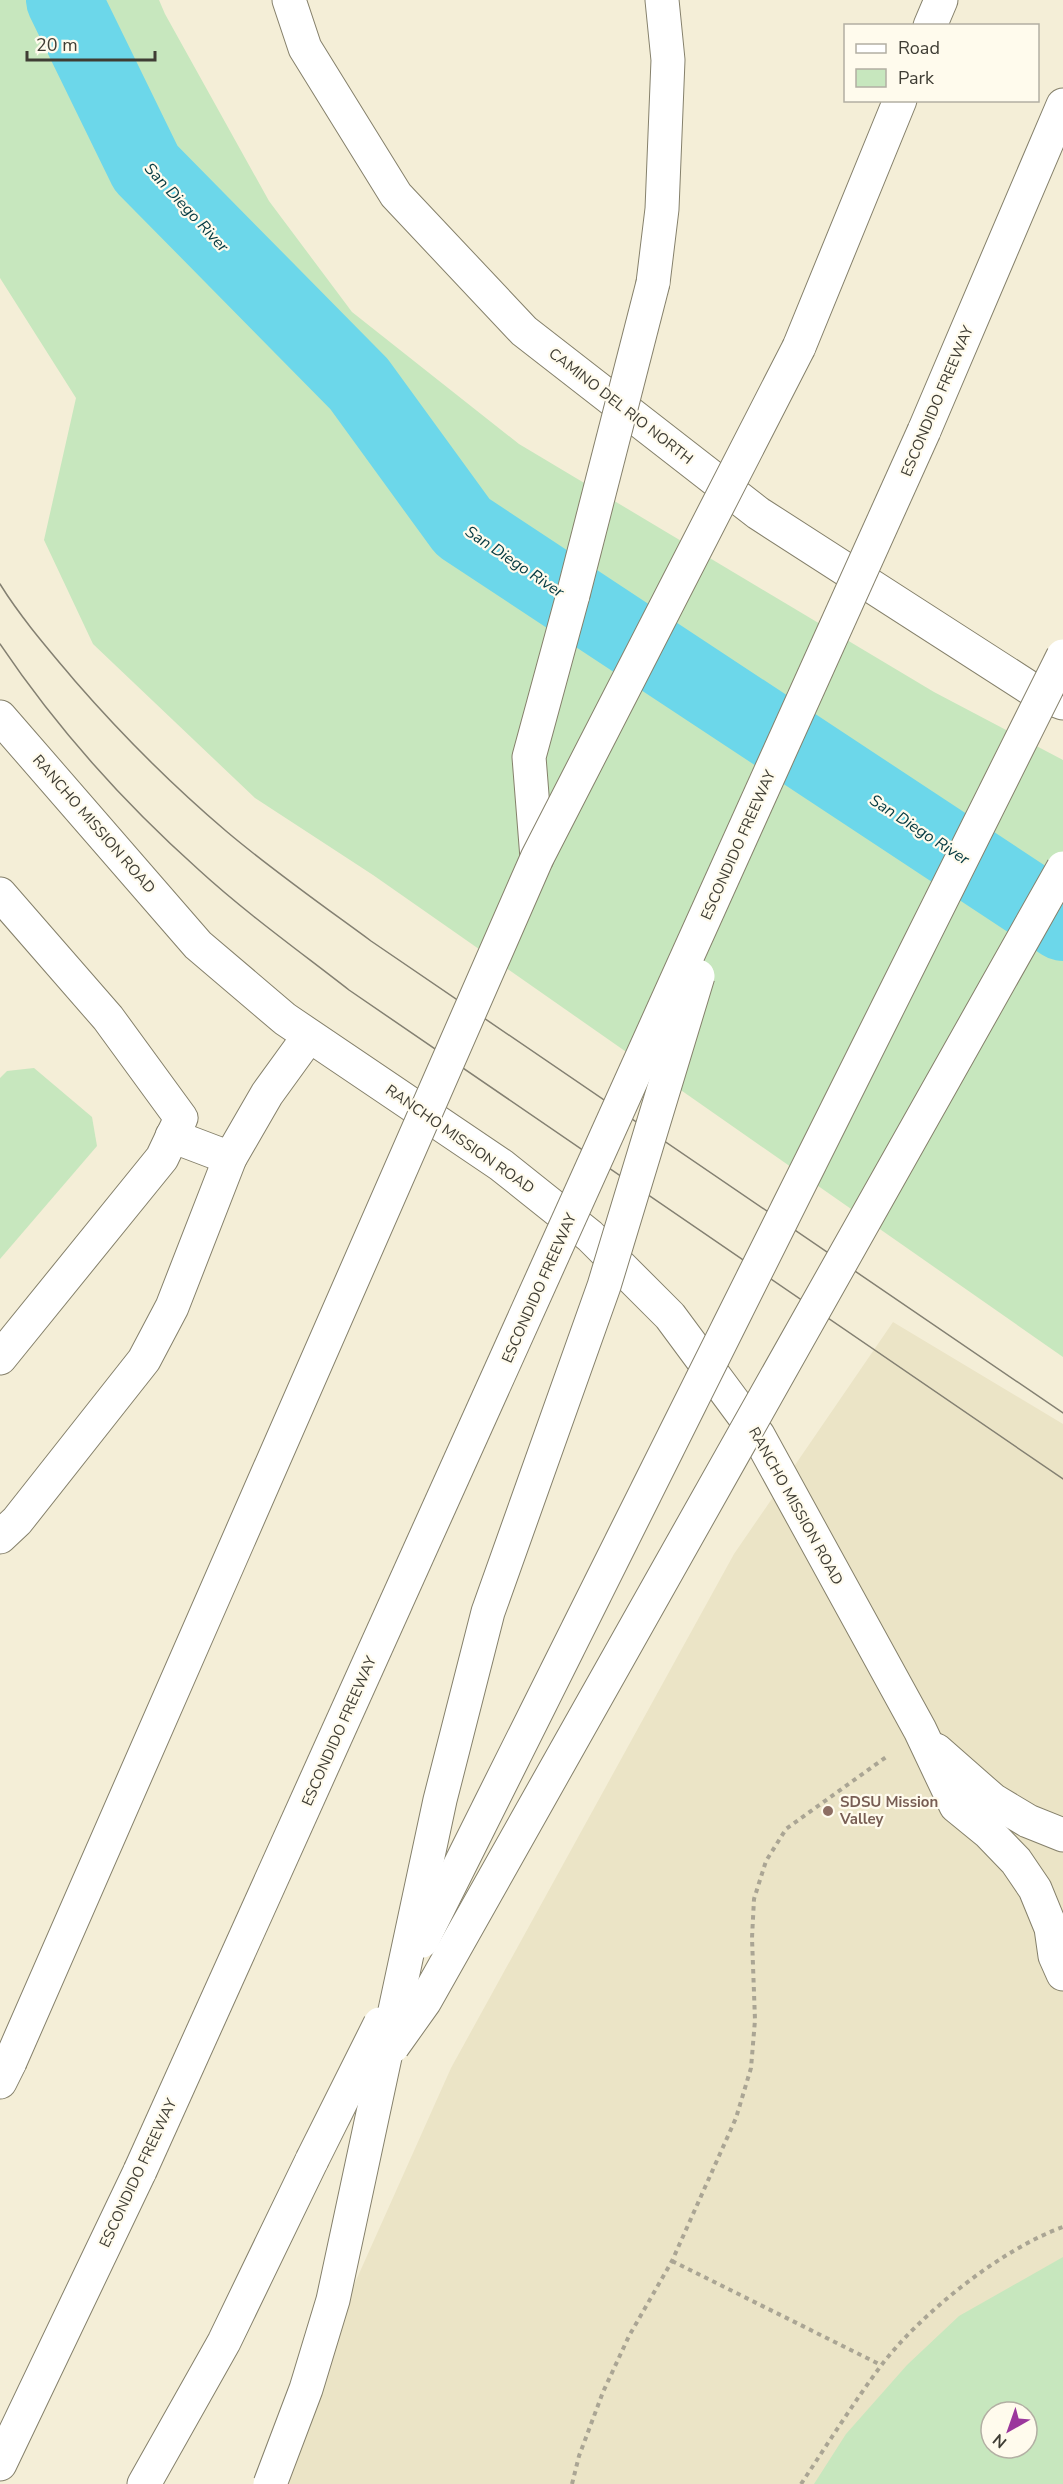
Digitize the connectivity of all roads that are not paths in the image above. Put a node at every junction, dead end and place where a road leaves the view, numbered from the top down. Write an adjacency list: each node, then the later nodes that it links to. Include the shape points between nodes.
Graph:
1 (289, 0): 8 (main road, CAMINO DEL RIO NORTH, via 306,48 396,195 524,331 758,513 1039,694)
2 (662, 0): 11 (main road, bridge, via 668,60 662,209 653,283 529,757)
3 (941, 0): 4 (main road)
4 (931, 24)
5 (899, 102): 11 (main road, bridge, via 799,347)
6 (1063, 105): 10 (main road, ESCONDIDO FREEWAY, bridge, via 924,431)
7 (1063, 656): 25 (main road, bridge)
8 (1063, 703)
9 (0, 717): 14 (main road, RANCHO MISSION ROAD, via 198,945)
10 (739, 843): 26 (main road, ESCONDIDO FREEWAY, bridge, via 140,2171); 28 (main road, bridge, via 604,1286 488,1612 440,1800 333,2300 306,2389)
11 (537, 858): 24 (main road, bridge)
12 (1063, 868): 25 (main road, bridge, via 425,2001)
13 (0, 894): 15 (main road, via 108,1018 181,1118)
14 (309, 1036): 16 (main road, via 267,1094); 19 (main road, RANCHO MISSION ROAD, via 501,1165 590,1236 670,1316 758,1435)
15 (172, 1136): 16 (main road); 17 (main road, via 162,1158)
16 (230, 1158): 18 (main road, via 172,1307 144,1360 17,1521)
17 (0, 1358)
18 (0, 1537)
19 (922, 1736): 20 (main road, RANCHO MISSION ROAD, via 993,1800 1028,1821); 22 (main road, RANCHO MISSION ROAD, via 956,1806 1016,1861 1035,1889)
20 (1063, 1835)
21 (1063, 1889): 22 (main road, RANCHO MISSION ROAD)
22 (1051, 1928): 23 (main road, RANCHO MISSION ROAD, via 1055,1956)
23 (1063, 1974)
24 (5, 2072)
25 (312, 2160): 27 (main road, via 224,2342)
26 (0, 2464)
27 (144, 2484)
28 (270, 2484)

